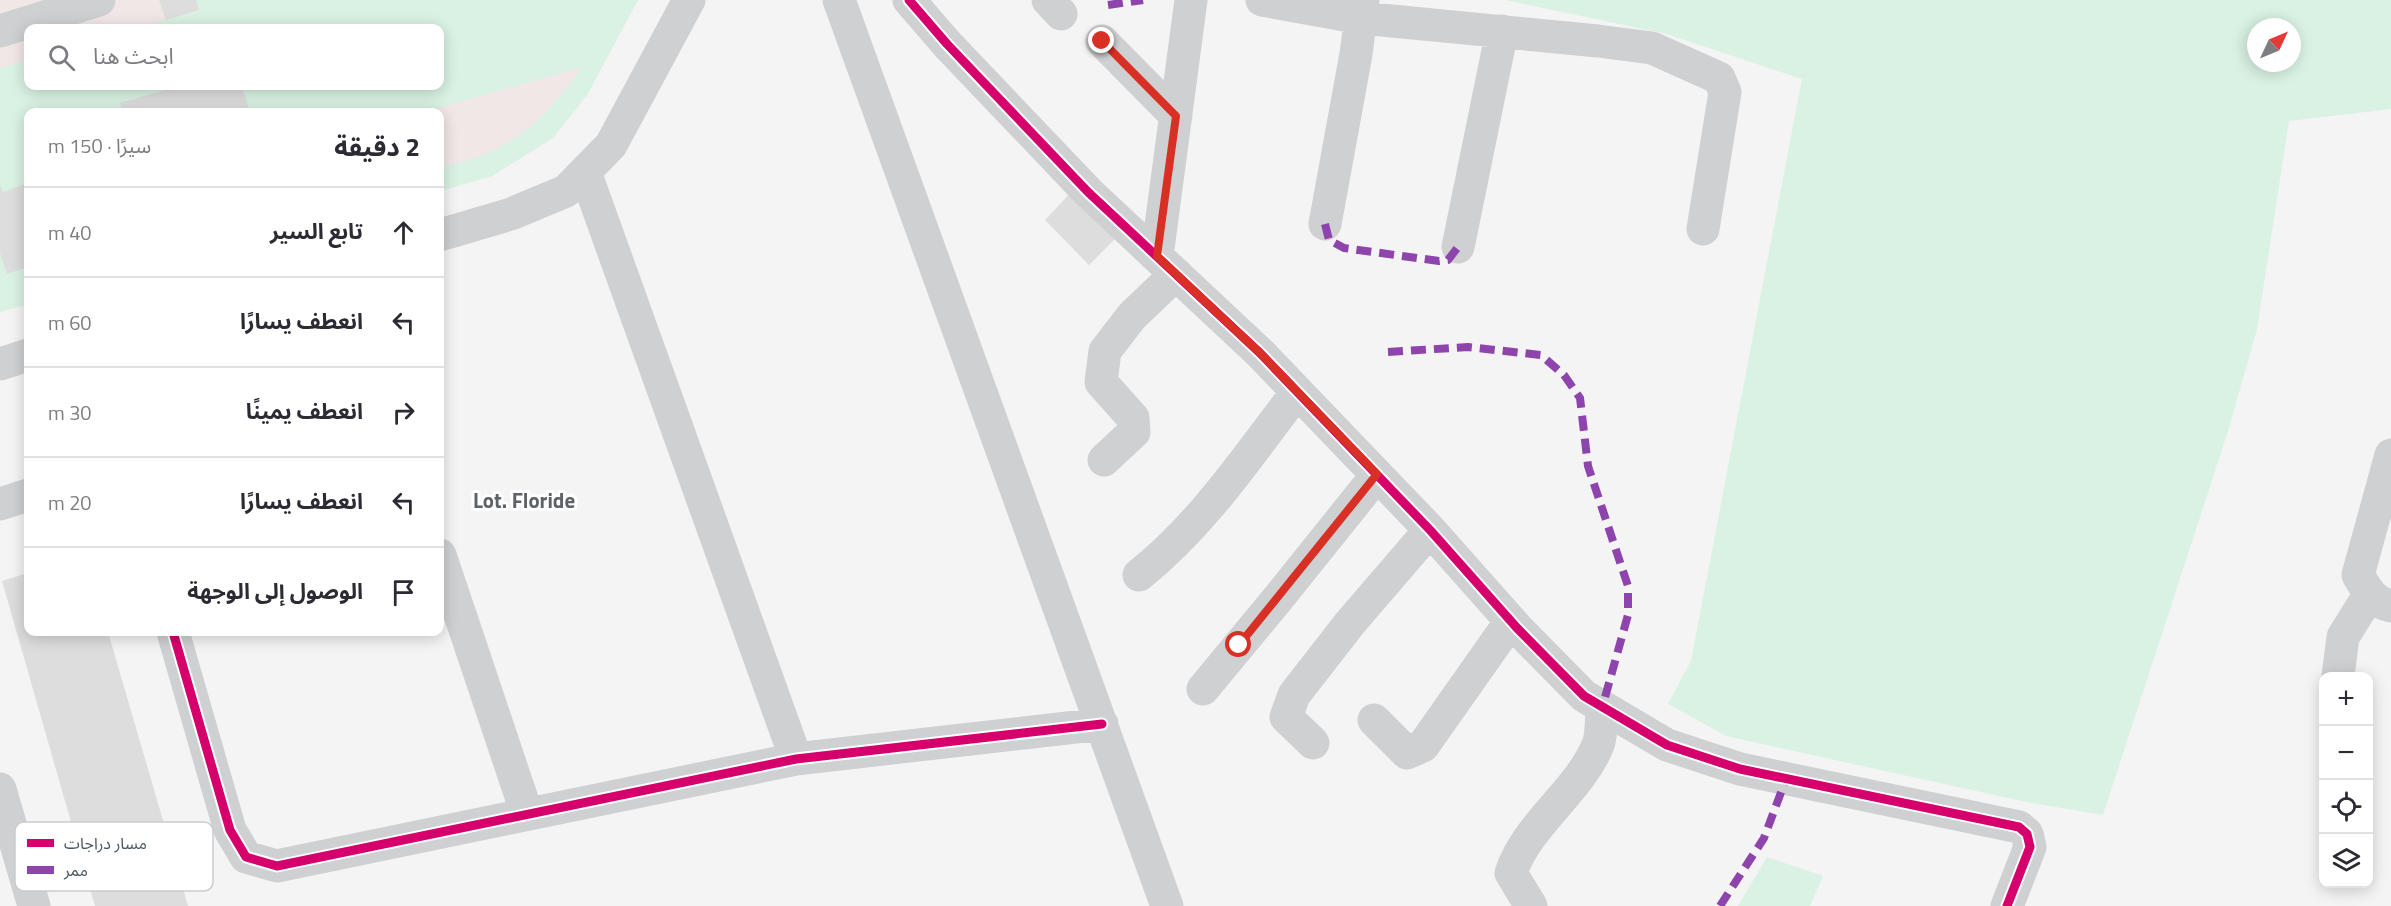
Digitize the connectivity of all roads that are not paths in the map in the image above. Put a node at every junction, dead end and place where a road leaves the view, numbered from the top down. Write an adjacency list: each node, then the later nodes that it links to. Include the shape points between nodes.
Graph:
1 (99, 0): 8 (street)
2 (688, 0): 12 (street, via 611,146)
3 (838, 0): 36 (street)
4 (909, 0): 17 (street, via 1088,192)
5 (1191, 0): 11 (street)
6 (1262, 0): 7 (street)
7 (1362, 9): 9 (street); 13 (street)
8 (0, 31)
9 (1502, 31): 14 (street, via 1652,48 1719,78 1725,92); 16 (street)
10 (1102, 41): 11 (street)
11 (1176, 116): 17 (street)
12 (585, 172): 15 (street, via 566,191 511,214); 38 (street)
13 (1325, 224)
14 (1703, 229)
15 (444, 235)
16 (1458, 247)
17 (1166, 265): 20 (street); 22 (street, via 1105,351 1101,382 1133,418 1134,432)
18 (24, 356): 19 (street)
19 (0, 364)
20 (1297, 392): 23 (street); 28 (street, via 1214,501 1165,554)
21 (2391, 455): 29 (street, via 2358,575)
22 (1104, 459)
23 (1377, 474): 26 (street); 33 (street)
24 (24, 496): 25 (street)
25 (0, 504)
26 (1430, 530): 30 (street); 37 (street, via 1294,695 1286,717)
27 (444, 567): 40 (street)
28 (1139, 575)
29 (2380, 601): 32 (street, via 2343,637)
30 (1511, 621): 34 (street, via 1584,696); 35 (street, via 1424,746 1407,753)
31 (174, 636): 40 (street, via 230,830 246,857 277,866)
32 (2339, 672)
33 (1203, 688)
34 (1602, 708): 46 (street, via 1599,743 1583,772 1518,854 1511,873); 47 (street, via 1667,746 1740,769 2019,827 2027,834 2030,848)
35 (1374, 720)
36 (1102, 724): 38 (street); 45 (street)
37 (1313, 743)
38 (796, 759): 40 (street)
39 (0, 789): 41 (street)
40 (527, 814)
41 (9, 848): 42 (street)
42 (15, 862)
43 (28, 891): 44 (street)
44 (34, 906)
45 (1167, 906)
46 (1531, 906)
47 (2007, 906)

